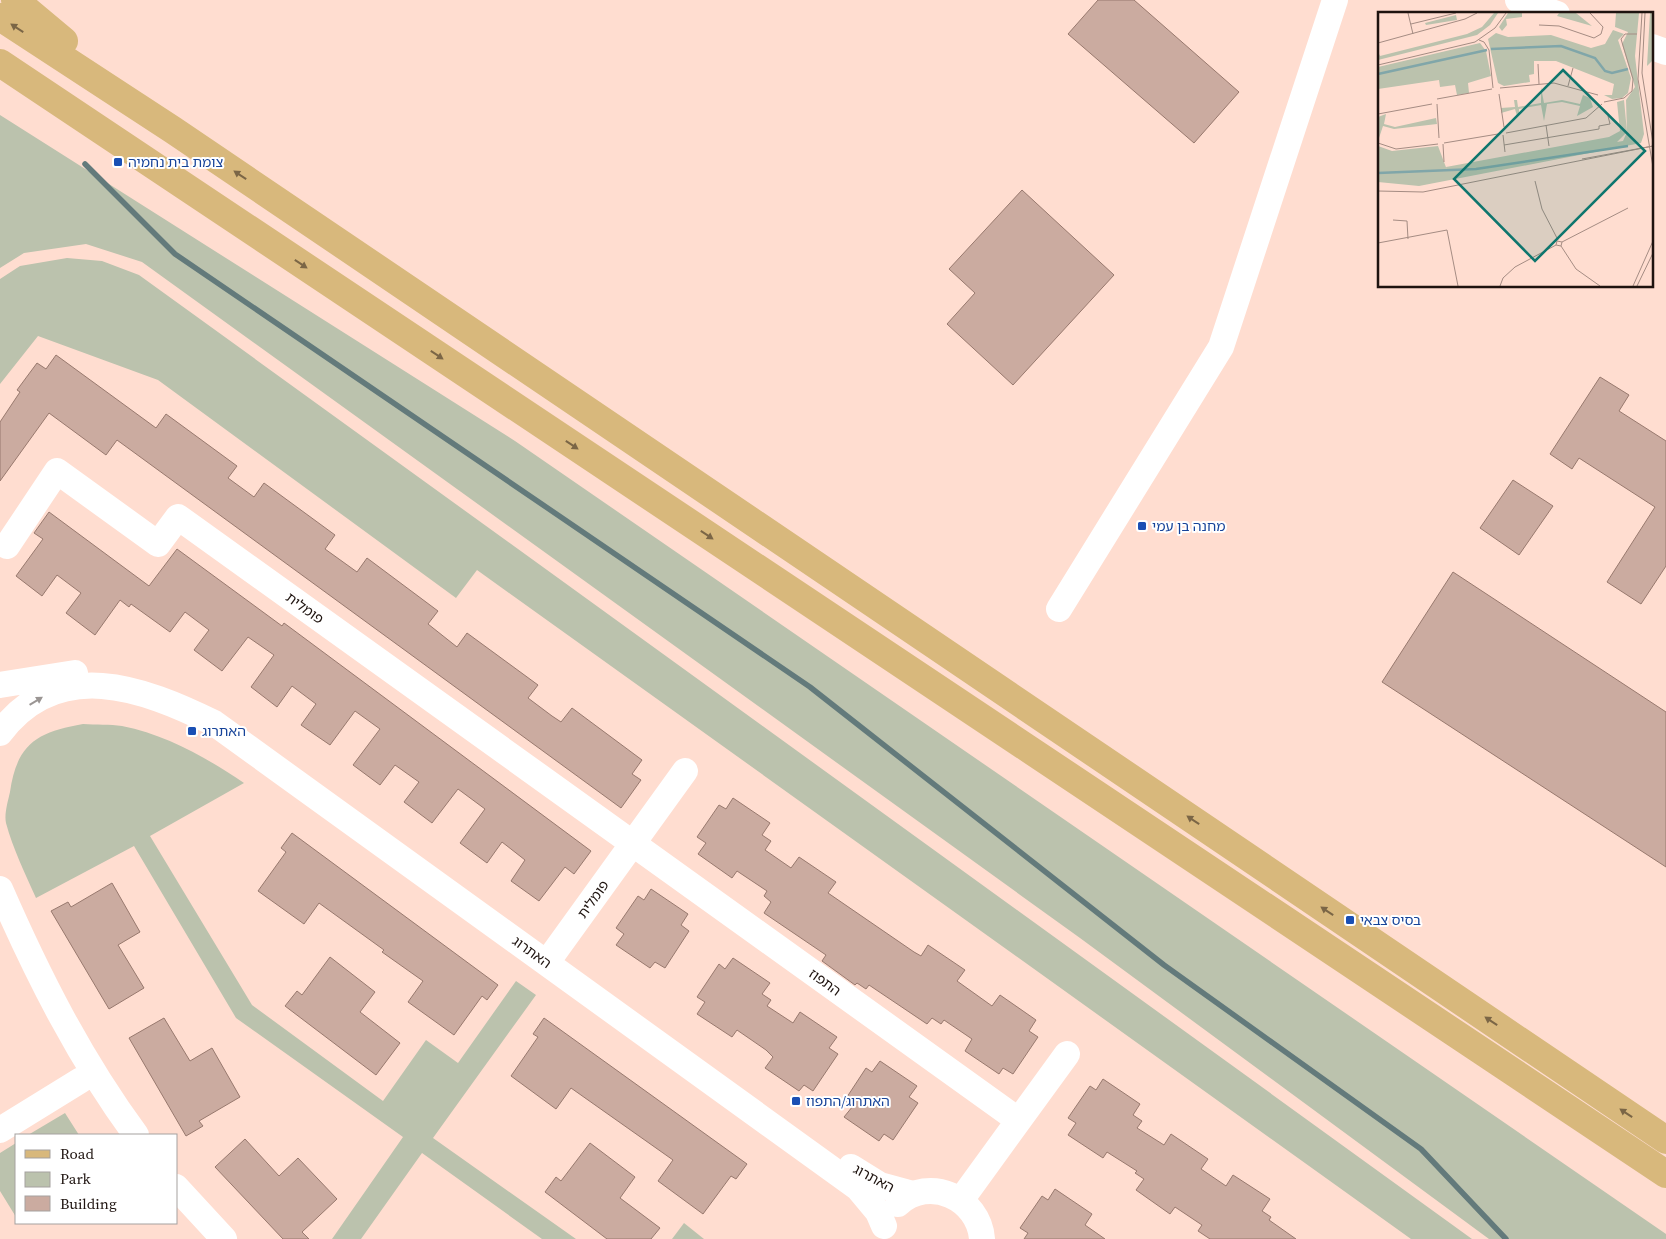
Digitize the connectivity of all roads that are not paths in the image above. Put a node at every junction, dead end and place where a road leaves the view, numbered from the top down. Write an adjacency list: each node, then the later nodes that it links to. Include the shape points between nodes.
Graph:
1 (15, 0): 11 (main road)
2 (1335, 0): 13 (street, via 1221,347)
3 (1518, 0): 4 (street)
4 (1551, 12)
5 (0, 17): 11 (main road, one-way to 5)
6 (1654, 48): 7 (street)
7 (1666, 52)
8 (0, 63): 10 (main road)
9 (0, 80): 10 (main road)
10 (98, 128): 28 (main road, one-way to 28)
11 (173, 130): 27 (main road, one-way to 11)
12 (7, 546): 17 (street, פומלית, via 57,471 158,544 178,517)
13 (1059, 609)
14 (0, 685): 20 (street, האתרוג, via 61,674 116,673 147,678 195,696 236,719)
15 (0, 733): 33 (street, האתרוג, one-way to 33, via 35,701 67,688 86,686 139,691 214,723 858,1188 878,1212)
16 (685, 772): 17 (street, פומלית)
17 (632, 844): 20 (street, פומלית); 23 (street, התפוז)
18 (0, 890): 26 (street, via 67,1028)
19 (0, 928): 22 (street, via 30,992)
20 (553, 954): 30 (street, האתרוג, via 864,1176 896,1191)
21 (1067, 1054): 23 (street)
22 (81, 1080): 24 (street); 25 (street)
23 (1018, 1120): 31 (street)
24 (0, 1130)
25 (118, 1134)
26 (135, 1134)
27 (1666, 1140)
28 (1666, 1174)
29 (178, 1189): 35 (street)
30 (913, 1194): 31 (street, via 938,1191); 33 (street, via 895,1207)
31 (961, 1200): 36 (street, via 977,1219)
32 (178, 1210): 34 (street)
33 (883, 1232)
34 (205, 1239)
35 (224, 1239)
36 (982, 1239)

